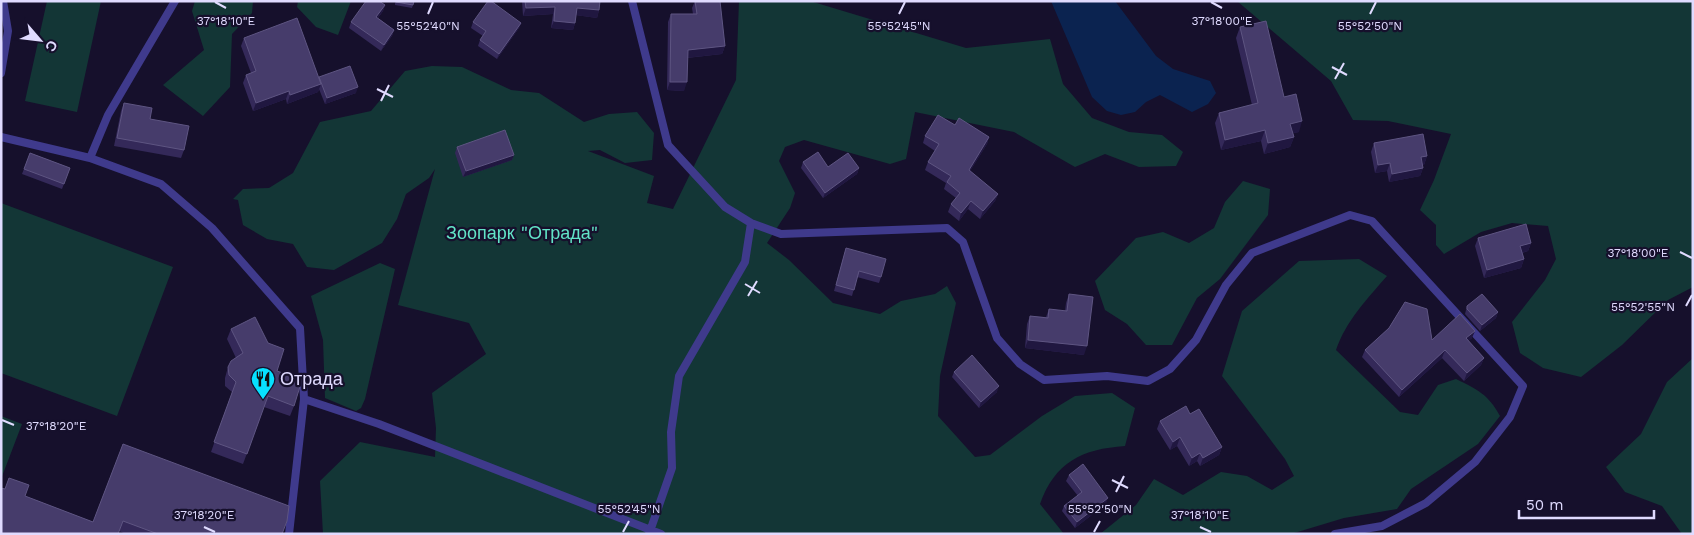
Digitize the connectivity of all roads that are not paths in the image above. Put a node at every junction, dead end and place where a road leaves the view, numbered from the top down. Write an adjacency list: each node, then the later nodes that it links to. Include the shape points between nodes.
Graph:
1 (3, 1): 4 (lane, via 8,31)
2 (175, 1): 6 (lane, via 108,115)
3 (632, 1): 7 (lane, via 668,145 725,207)
4 (1, 73)
5 (1, 137): 6 (lane)
6 (90, 158): 8 (lane, via 161,184 212,228 300,328)
7 (751, 223): 9 (lane, via 745,262 680,376 670,432 672,468); 12 (lane, via 781,234 946,228 963,242 997,338 1020,364 1044,380 1107,376 1148,381 1170,369 1196,340 1226,285 1252,253 1350,215 1372,220 1523,386 1510,417 1476,462 1426,503 1382,526)
8 (304, 398): 9 (lane, via 379,424); 10 (lane)
9 (650, 532): 11 (lane)
10 (289, 534)
11 (661, 534)
12 (1335, 534)

